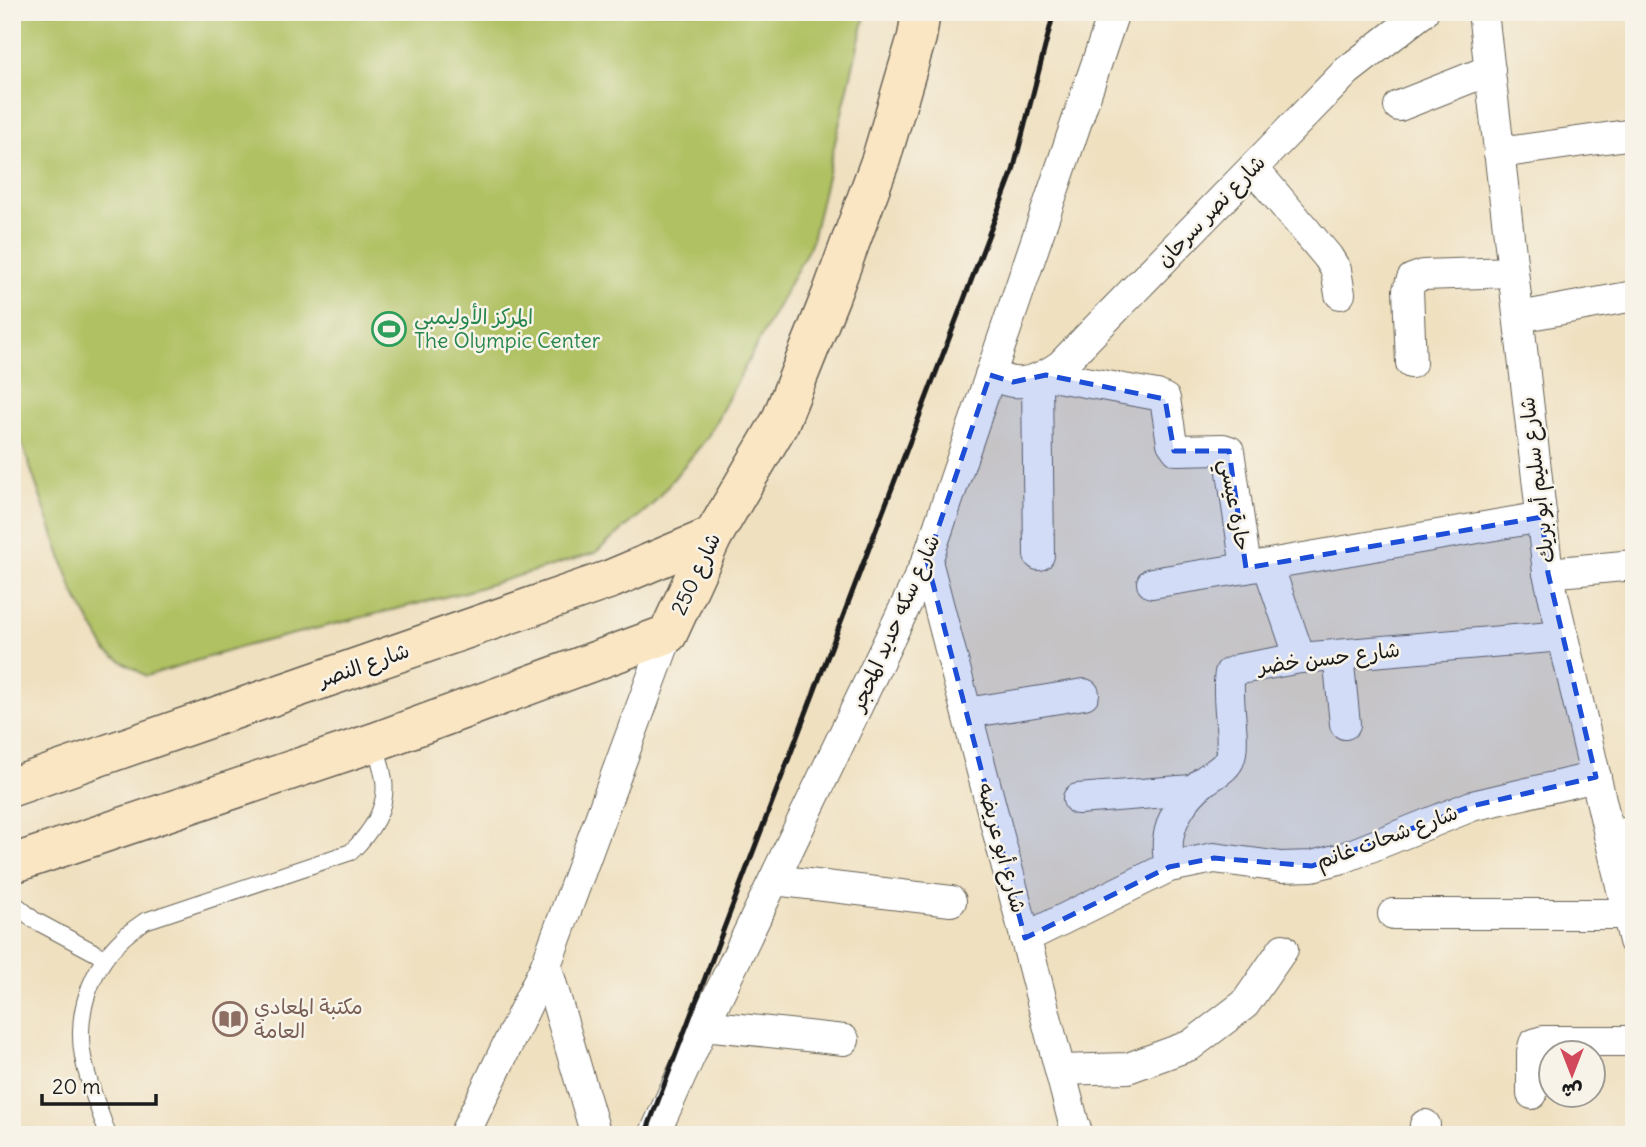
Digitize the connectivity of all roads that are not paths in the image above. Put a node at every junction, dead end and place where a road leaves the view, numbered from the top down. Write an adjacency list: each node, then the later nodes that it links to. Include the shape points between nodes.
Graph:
1 (921, 12): 18 (street, شارع 250, via 881,159 831,295 780,422)
2 (1114, 12): 15 (street, شارع سكه حديد المحجر)
3 (1423, 12): 9 (street, شارع نصر سرحان, via 1347,71)
4 (1483, 12): 5 (street, شارع سليم أبو بريك)
5 (1490, 70): 6 (street); 8 (street, شارع سليم أبو بريك)
6 (1399, 106)
7 (1634, 134): 8 (street)
8 (1499, 153): 10 (street, شارع سليم أبو بريك)
9 (1253, 167): 11 (street, via 1328,257 1336,270); 16 (street, شارع نصر سرحان, via 1061,365)
10 (1513, 272): 13 (street, شارع سليم أبو بريك); 14 (street, via 1412,279 1408,290)
11 (1340, 294)
12 (1634, 296): 13 (street)
13 (1519, 317): 17 (street, شارع سليم أبو بريك)
14 (1411, 363)
15 (990, 375): 16 (street, via 1013,382); 20 (street, شارع سكه حديد المحجر)
16 (1041, 377): 19 (street); 22 (street, حارة عيسي, via 1157,395 1165,399 1177,450 1229,451)
17 (1542, 517): 22 (street, حارة عيسي); 23 (street, شارع سليم أبو بريك)
18 (713, 536): 25 (street, شارع 250); 34 (street, شارع النصر, via 611,579)
19 (1039, 555)
20 (927, 561): 30 (street, شارع أبو عريضه); 40 (street, شارع سكه حديد المحجر)
21 (1634, 565): 23 (street)
22 (1257, 567): 24 (street); 28 (street)
23 (1548, 573): 26 (street, شارع سليم أبو بريك)
24 (1152, 583)
25 (668, 634): 32 (street); 48 (street, شارع 250)
26 (1563, 636): 27 (street, شارع حسن خضر); 33 (street, شارع سليم أبو بريك)
27 (1338, 655): 28 (street, شارع حسن خضر); 31 (street)
28 (1300, 658): 35 (street, شارع حسن خضر, via 1230,673 1230,759)
29 (1084, 694): 30 (street)
30 (967, 713): 45 (street, شارع أبو عريضه)
31 (1345, 723)
32 (375, 742): 38 (street); 47 (lane, via 384,783 382,802 376,821 351,852 145,921)
33 (1596, 777): 37 (street, شارع سليم أبو بريك); 39 (street, شارع شحات غانم, via 1472,806 1312,866 1281,867 1214,858)
34 (12, 787)
35 (1192, 790): 36 (street); 39 (street, شارع حسن خضر, via 1176,813 1168,840)
36 (1078, 799)
37 (1622, 833): 44 (street, شارع سليم أبو بريك)
38 (12, 864)
39 (1169, 867): 45 (street, شارع شحات غانم)
40 (774, 880): 42 (street); 49 (street, شارع سكه حديد المحجر)
41 (12, 901): 47 (lane, via 34,919)
42 (951, 901)
43 (1393, 914): 44 (street)
44 (1631, 928)
45 (1025, 938): 52 (street, شارع أبو عريضه)
46 (1283, 949): 52 (street, via 1245,1004 1191,1045 1128,1068)
47 (105, 958): 54 (lane, via 87,995 81,1036 88,1076)
48 (545, 965): 55 (street, شارع 250); 56 (street)
49 (704, 1025): 50 (street); 57 (street, شارع سكه حديد المحجر)
50 (844, 1040)
51 (1634, 1041): 53 (street, via 1534,1044)
52 (1060, 1070): 58 (street, شارع أبو عريضه)
53 (1532, 1094)
54 (108, 1135)
55 (464, 1135)
56 (597, 1135)
57 (653, 1135)
58 (1079, 1135)

